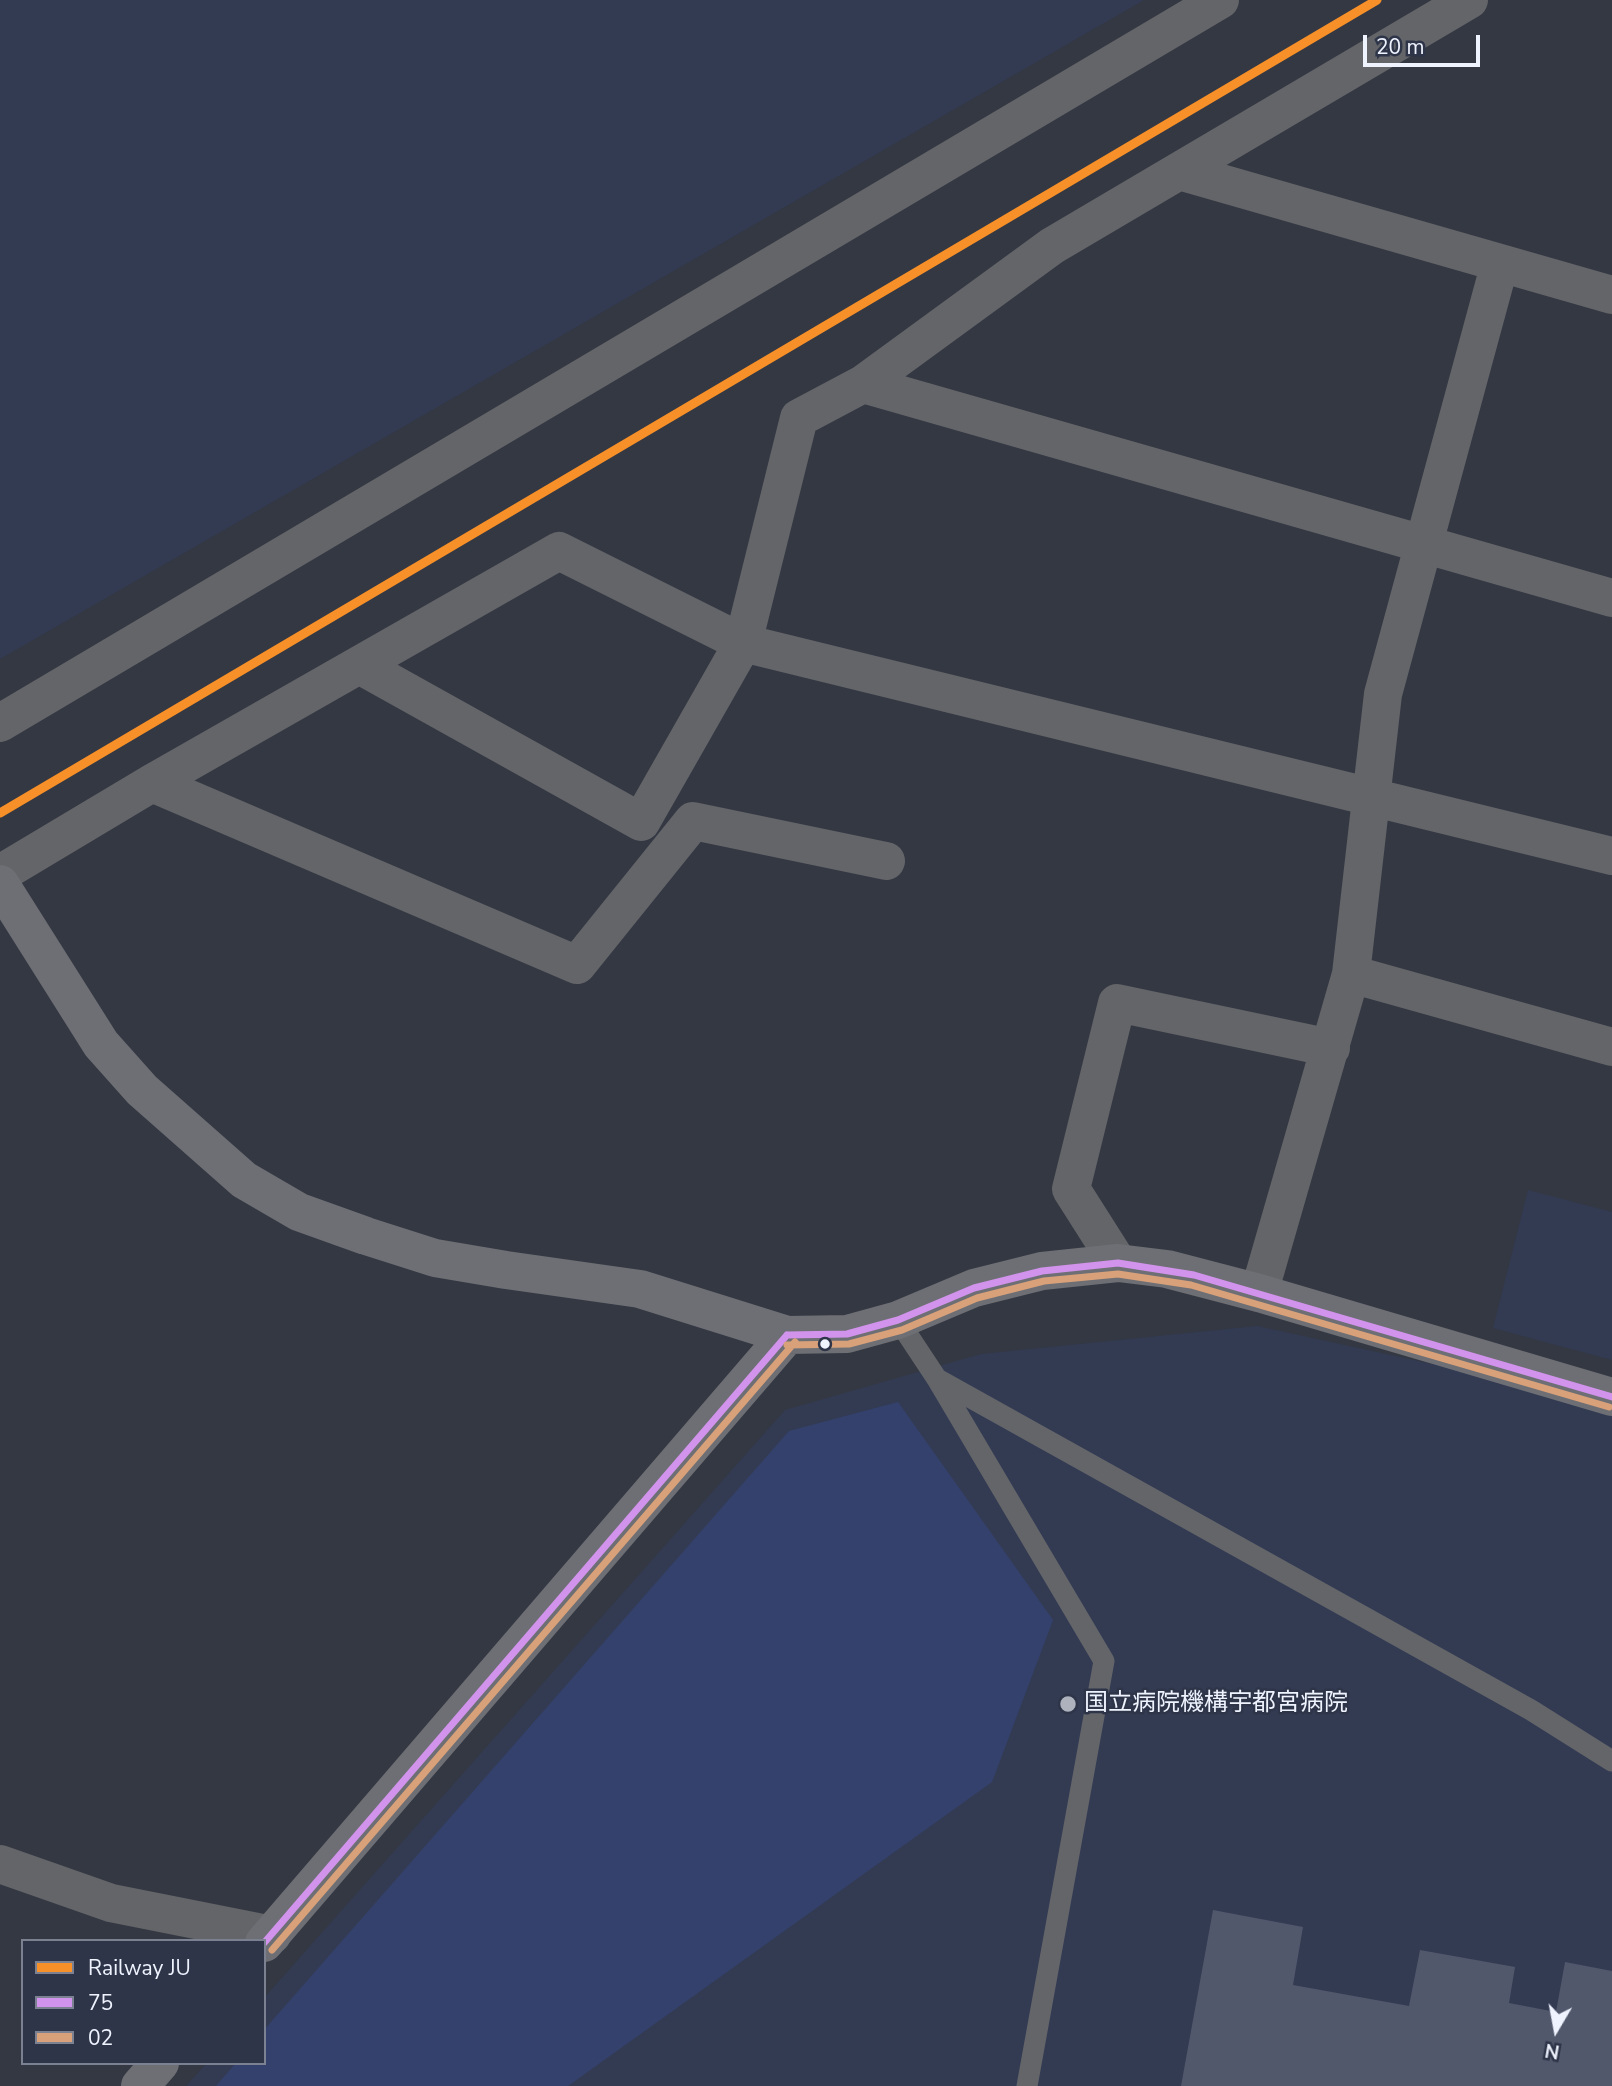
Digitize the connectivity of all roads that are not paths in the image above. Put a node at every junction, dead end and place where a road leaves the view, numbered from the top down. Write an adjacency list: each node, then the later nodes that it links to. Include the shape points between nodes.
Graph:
1 (1220, 0): 11 (street)
2 (1468, 0): 3 (street)
3 (1178, 171): 4 (street); 6 (street, via 1052,246)
4 (1500, 263): 5 (street); 7 (street)
5 (1612, 295)
6 (863, 383): 7 (street); 9 (street, via 799,418)
7 (1425, 544): 8 (street); 13 (street, via 1383,694)
8 (1612, 597)
9 (743, 643): 10 (street, via 559,551); 10 (street, via 641,821); 13 (street)
10 (361, 666): 12 (street)
11 (0, 723)
12 (152, 783): 15 (street, via 577,965 693,821); 16 (street)
13 (1371, 796): 14 (street); 18 (street)
14 (1612, 856)
15 (886, 861)
16 (0, 874)
17 (0, 884): 24 (street, via 101,1044 134,1081 244,1180 288,1206 435,1258 640,1289)
18 (1351, 974): 19 (street); 20 (street)
19 (1612, 1047)
20 (1331, 1048): 21 (street, via 1116,1003 1071,1189); 22 (street)
21 (1118, 1263): 22 (street, via 1167,1269); 23 (street, via 1042,1271 985,1285)
22 (1259, 1293): 26 (street)
23 (898, 1320): 24 (street, via 847,1334); 25 (lane)
24 (787, 1335): 29 (street)
25 (937, 1379): 27 (lane, via 1531,1710); 32 (lane, via 1104,1661)
26 (1612, 1397)
27 (1612, 1761)
28 (0, 1864): 29 (street, via 111,1903)
29 (268, 1939)
30 (158, 2065): 31 (street)
31 (140, 2086)
32 (1027, 2086)

